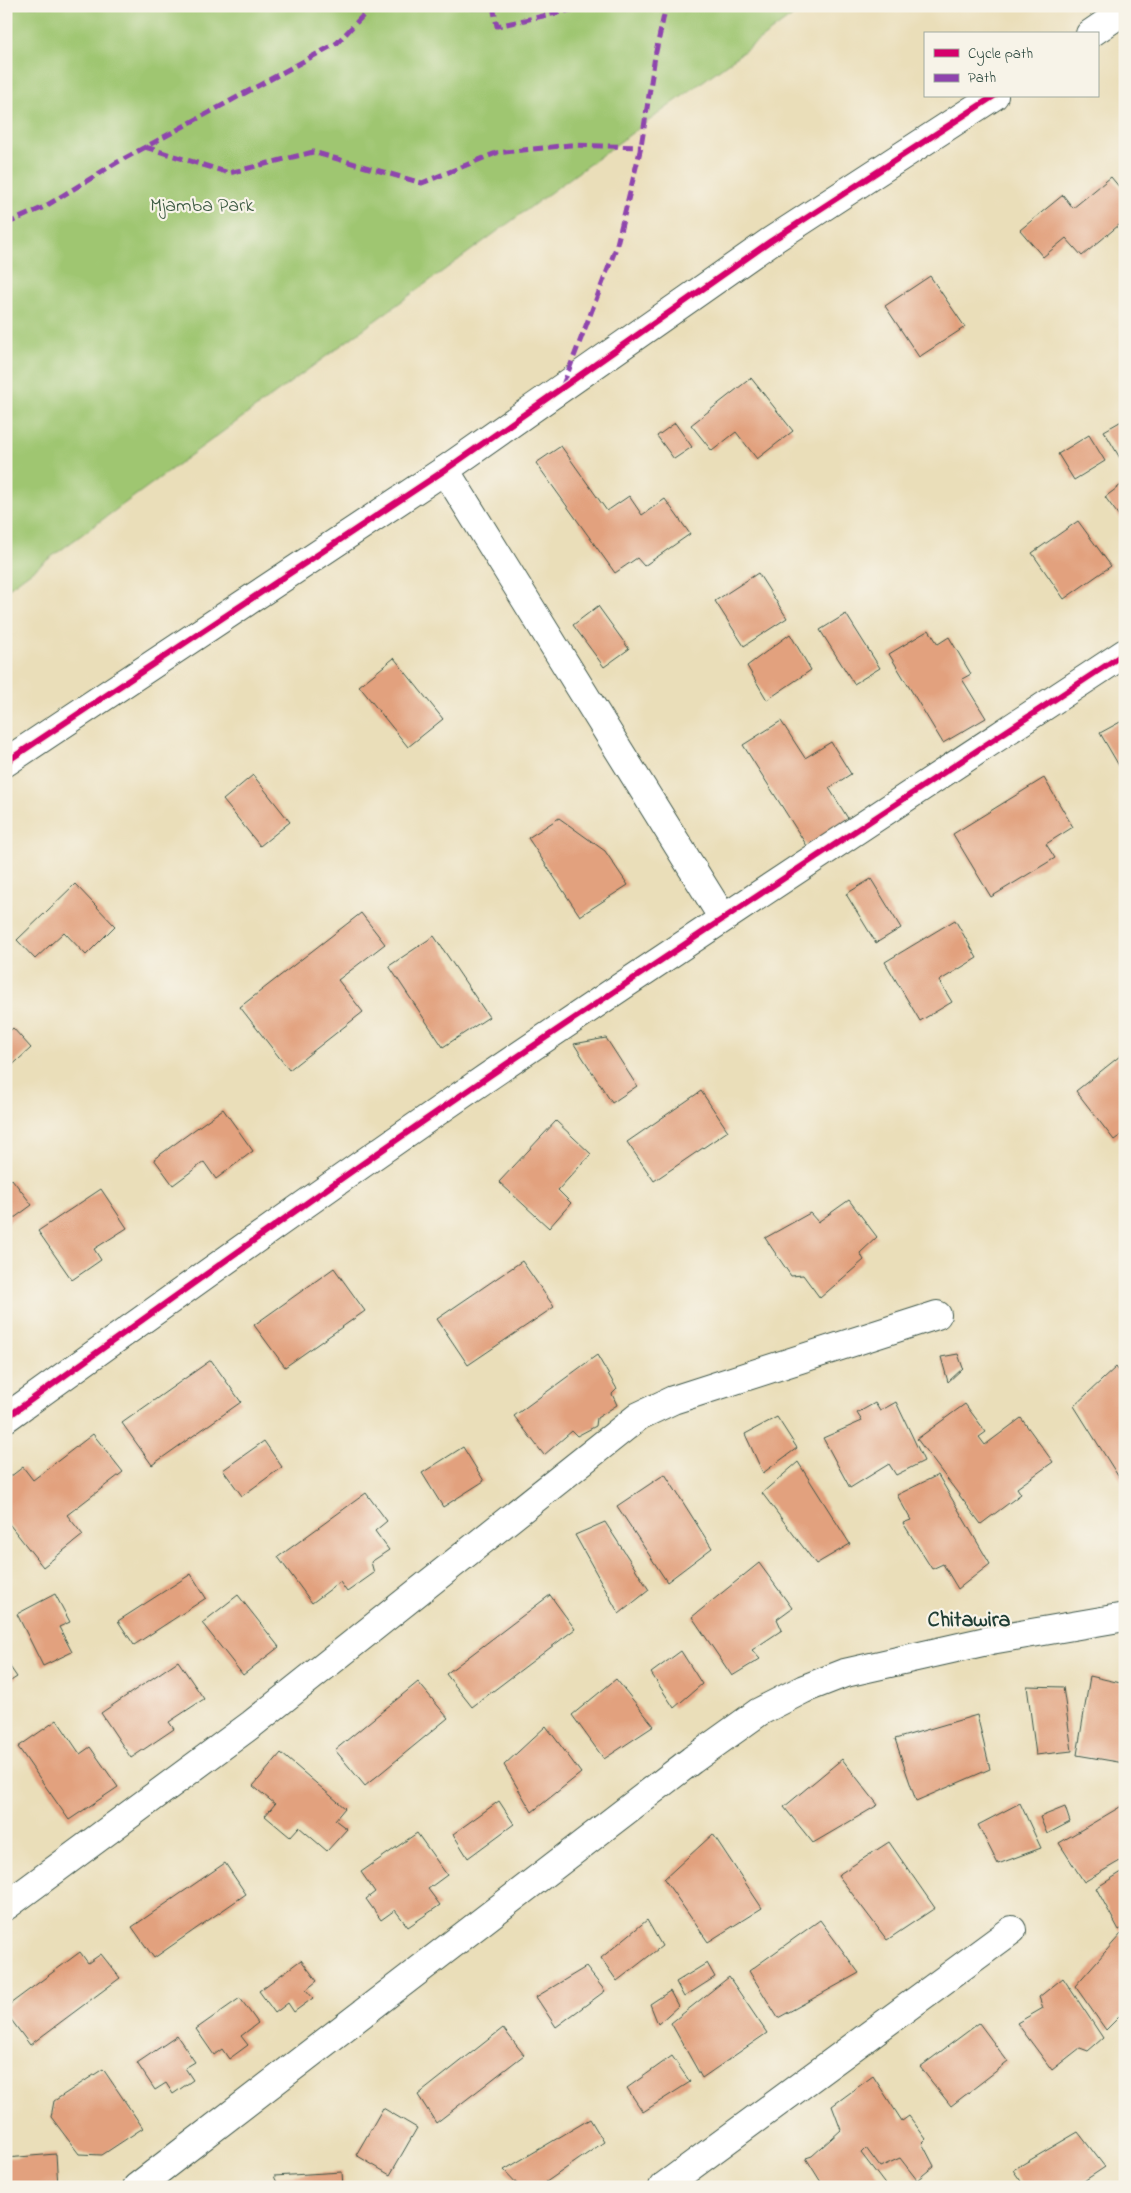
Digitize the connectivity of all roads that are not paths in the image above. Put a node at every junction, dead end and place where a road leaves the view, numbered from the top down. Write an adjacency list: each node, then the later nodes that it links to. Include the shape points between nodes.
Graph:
1 (1125, 10): 2 (street)
2 (1093, 32)
3 (991, 98): 4 (street, via 771,241)
4 (445, 470): 6 (street); 7 (street)
5 (1125, 653): 7 (street)
6 (6, 762)
7 (724, 918): 9 (street, via 455,1100)
8 (937, 1315): 11 (street, via 673,1400 639,1416 252,1724)
9 (6, 1418)
10 (1125, 1617): 13 (street, via 991,1640 845,1673 804,1688 759,1712)
11 (6, 1906)
12 (1012, 1930): 14 (street)
13 (136, 2187)
14 (663, 2187)

